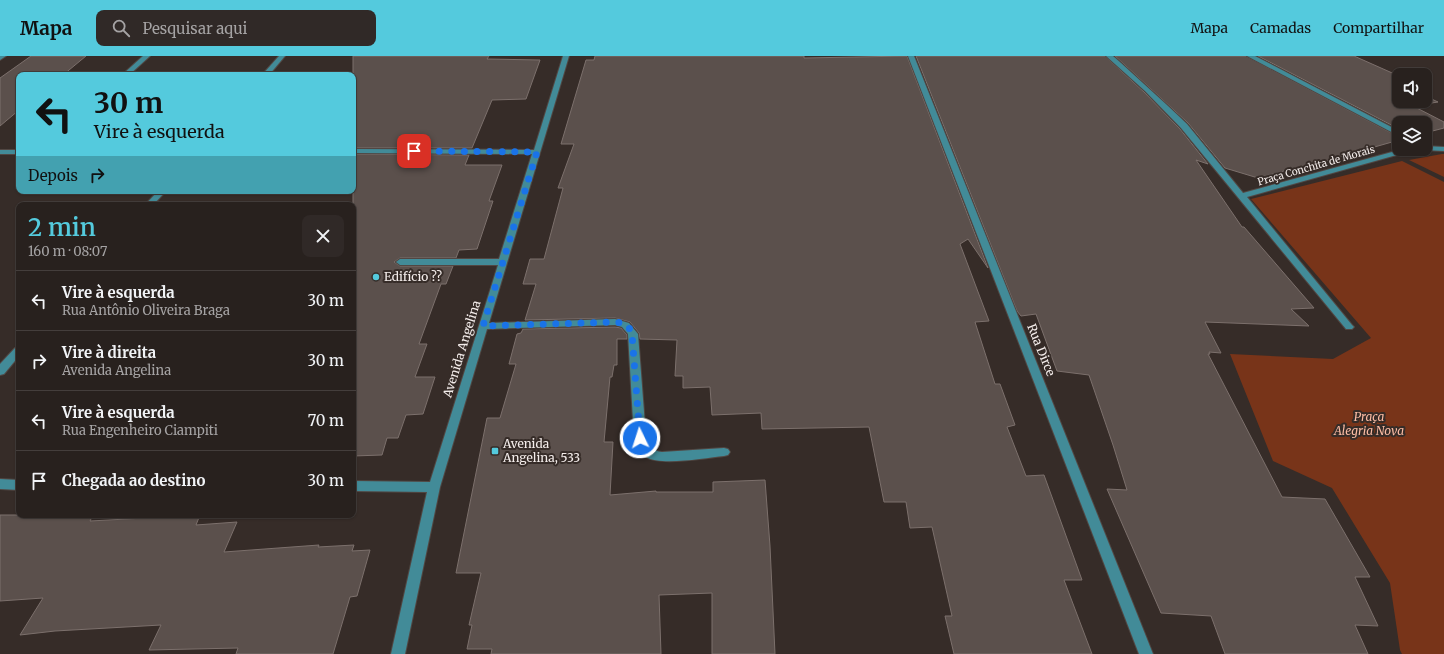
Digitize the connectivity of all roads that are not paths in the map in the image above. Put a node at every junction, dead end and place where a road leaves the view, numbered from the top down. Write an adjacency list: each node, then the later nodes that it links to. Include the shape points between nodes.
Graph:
1 (2, 56): 8 (street)
2 (147, 56): 9 (street)
3 (282, 56): 10 (street)
4 (566, 56): 17 (street, Avenida Angelina)
5 (911, 56): 34 (street, Rua Dirce)
6 (1109, 56): 20 (street, via 1184,126)
7 (1250, 56): 11 (street)
8 (0, 58)
9 (128, 72)
10 (268, 72)
11 (1392, 130)
12 (1432, 148): 13 (street, Praça Conchita de Morais)
13 (1444, 149)
14 (356, 151): 17 (street)
15 (0, 152): 16 (street)
16 (16, 152)
17 (537, 152): 23 (street, Avenida Angelina)
18 (1392, 154): 20 (street, Praça Conchita de Morais)
19 (159, 194): 21 (street)
20 (1241, 196): 25 (street)
21 (152, 202)
22 (400, 262): 23 (street)
23 (502, 262): 24 (street, Avenida Angelina)
24 (483, 326): 28 (street, via 615,322 625,324 632,334 640,438 645,450 652,456); 32 (street, Avenida Angelina)
25 (1349, 327)
26 (16, 353): 27 (street)
27 (0, 371)
28 (724, 452)
29 (0, 484): 30 (street)
30 (16, 485)
31 (356, 486): 32 (street)
32 (434, 487): 33 (street, Avenida Angelina, via 420,542)
33 (398, 654)
34 (1146, 654)

